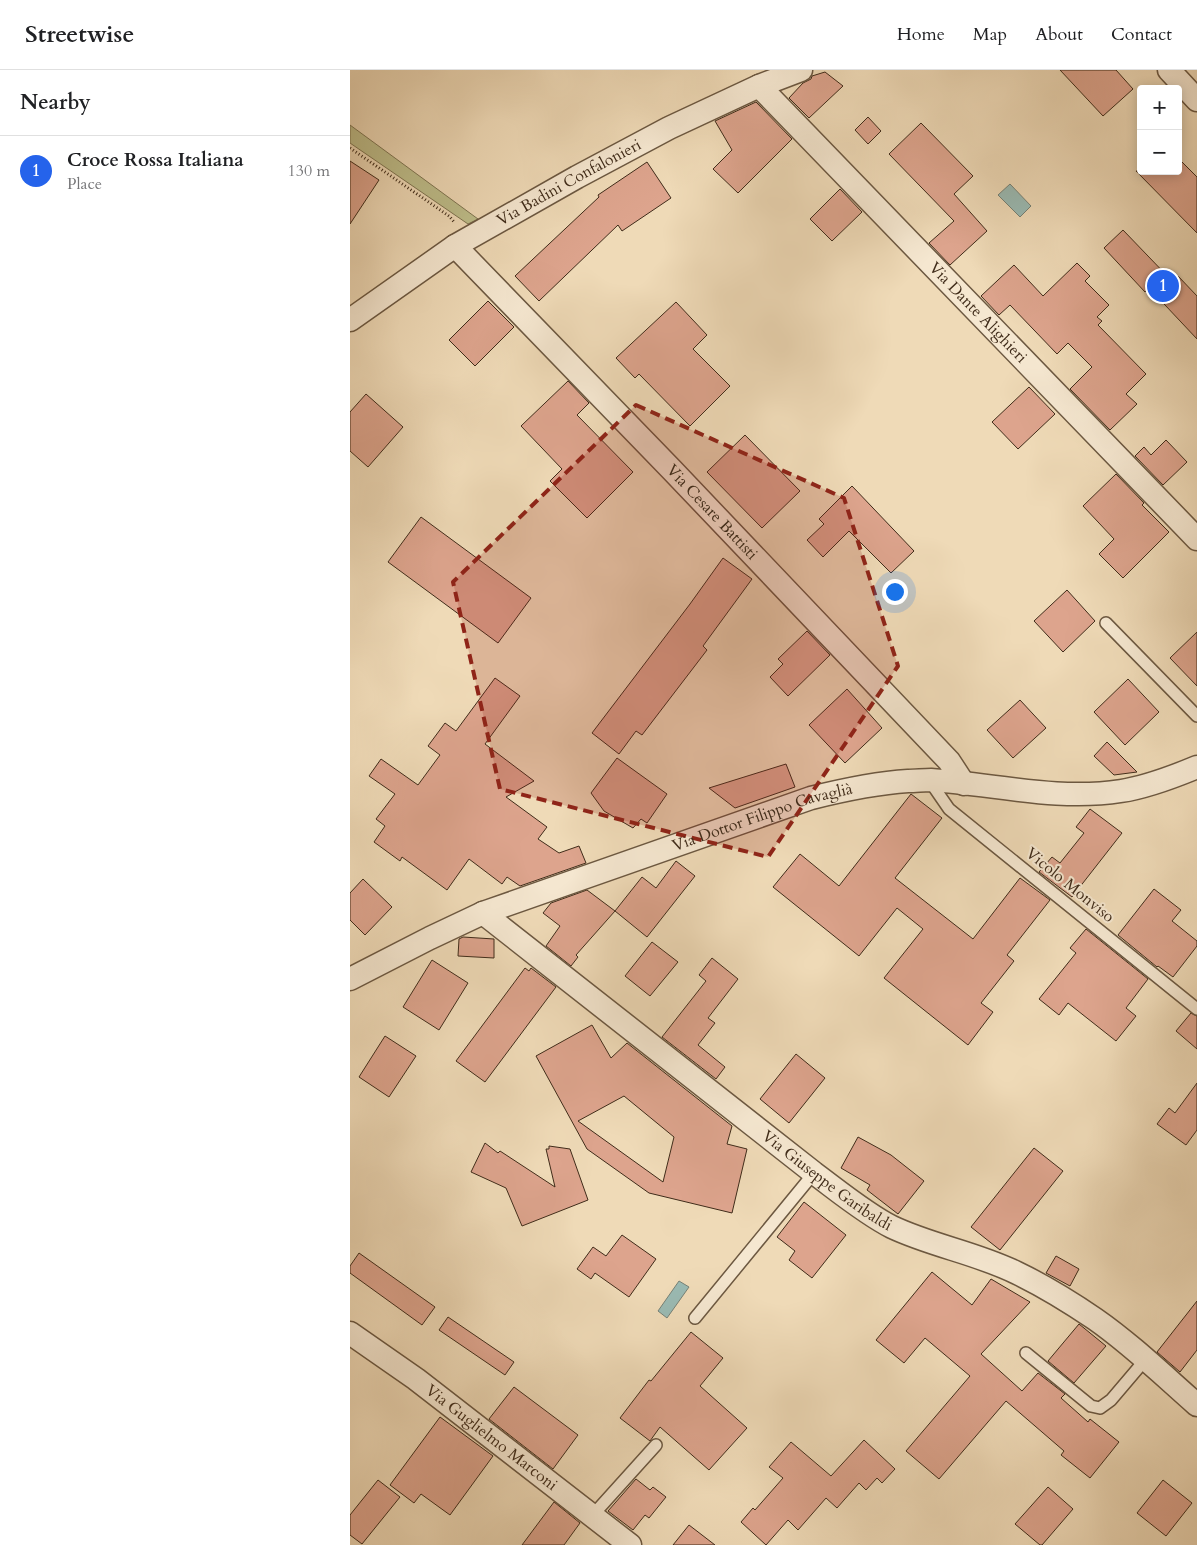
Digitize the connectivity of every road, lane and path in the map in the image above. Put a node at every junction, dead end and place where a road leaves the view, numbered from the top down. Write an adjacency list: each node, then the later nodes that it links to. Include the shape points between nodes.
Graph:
1 (800, 70): 3 (street, Via Badini Confalonieri)
2 (1169, 70): 4 (street)
3 (760, 86): 6 (street, Via Badini Confalonieri, via 669,128); 8 (street, Via Dante Alighieri)
4 (1197, 100)
5 (350, 148): 6 (path, via 449,216)
6 (462, 242): 7 (street, Via Badini Confalonieri); 13 (street, Via Cesare Battisti, via 685,484 950,761)
7 (350, 320)
8 (1197, 539)
9 (1106, 623): 10 (lane)
10 (1197, 716)
11 (1197, 767): 13 (street, Via Dottor Filippo Cavaglià, via 1152,784 1095,793)
12 (929, 780): 13 (street, Via Dottor Filippo Cavaglià); 14 (street, Via Dottor Filippo Cavaglià, via 889,782 811,798); 16 (lane, Vicolo Monviso, via 950,809)
13 (964, 784)
14 (483, 913): 15 (street, Via Dottor Filippo Cavaglià); 17 (street, Via Giuseppe Garibaldi)
15 (350, 979)
16 (1197, 1009)
17 (814, 1173): 18 (lane); 21 (street, Via Giuseppe Garibaldi, via 890,1226 1008,1269 1067,1301)
18 (695, 1318)
19 (350, 1333): 24 (street, Via Guglielmo Marconi)
20 (1026, 1353): 21 (lane, via 1090,1406 1100,1408 1111,1400)
21 (1145, 1360): 22 (street, Via Giuseppe Garibaldi)
22 (1197, 1405)
23 (656, 1445): 24 (lane)
24 (592, 1516): 25 (street, Via Guglielmo Marconi)
25 (630, 1545)

